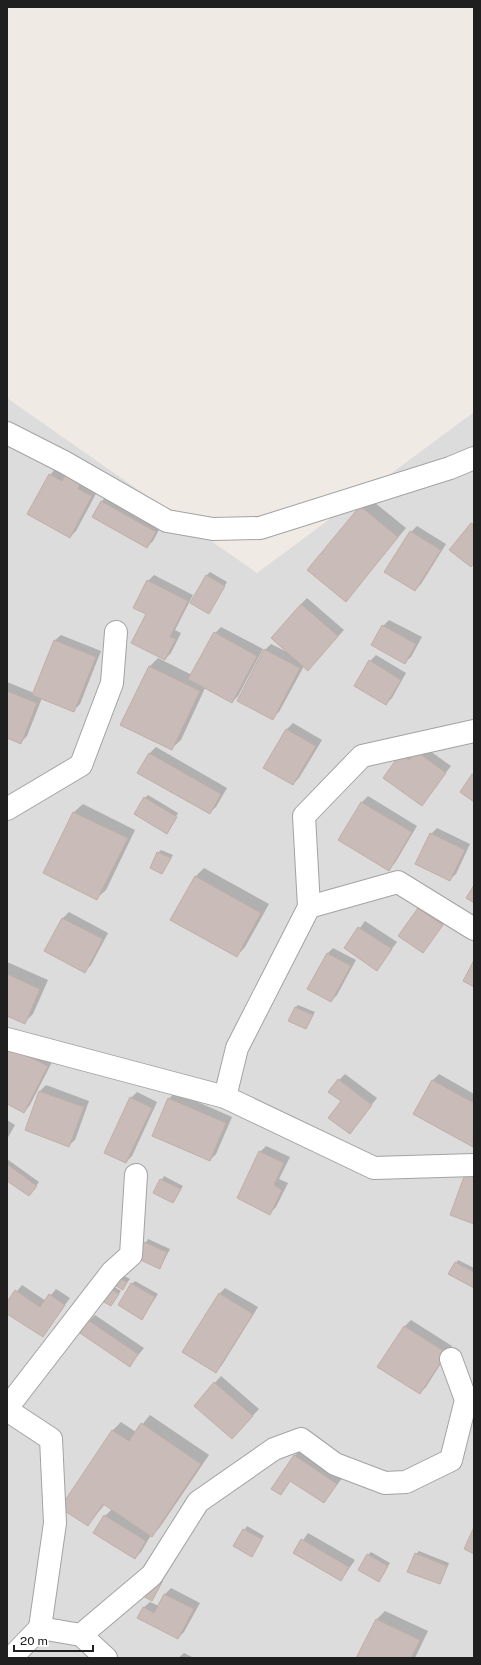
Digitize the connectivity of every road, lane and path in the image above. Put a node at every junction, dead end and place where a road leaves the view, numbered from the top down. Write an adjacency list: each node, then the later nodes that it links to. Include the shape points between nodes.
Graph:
1 (7, 433): 2 (street, via 64,462 167,521 213,529 260,528 450,468)
2 (474, 458)
3 (116, 632): 5 (street, via 112,683 81,766)
4 (474, 731): 6 (street, via 362,756 304,816)
5 (7, 809)
6 (309, 907): 7 (street, via 398,882); 9 (street, via 237,1048)
7 (474, 929)
8 (7, 1039): 9 (street)
9 (225, 1097): 10 (street, via 374,1168)
10 (474, 1165)
11 (136, 1175): 13 (street, via 131,1255 112,1272)
12 (451, 1359): 15 (street, via 466,1400 451,1460 406,1482 385,1483 335,1464 301,1439 274,1449 198,1502 152,1575)
13 (7, 1409): 14 (street, via 51,1439 55,1523)
14 (40, 1628): 15 (street); 16 (street)
15 (81, 1635): 17 (street)
16 (11, 1658)
17 (106, 1658)

